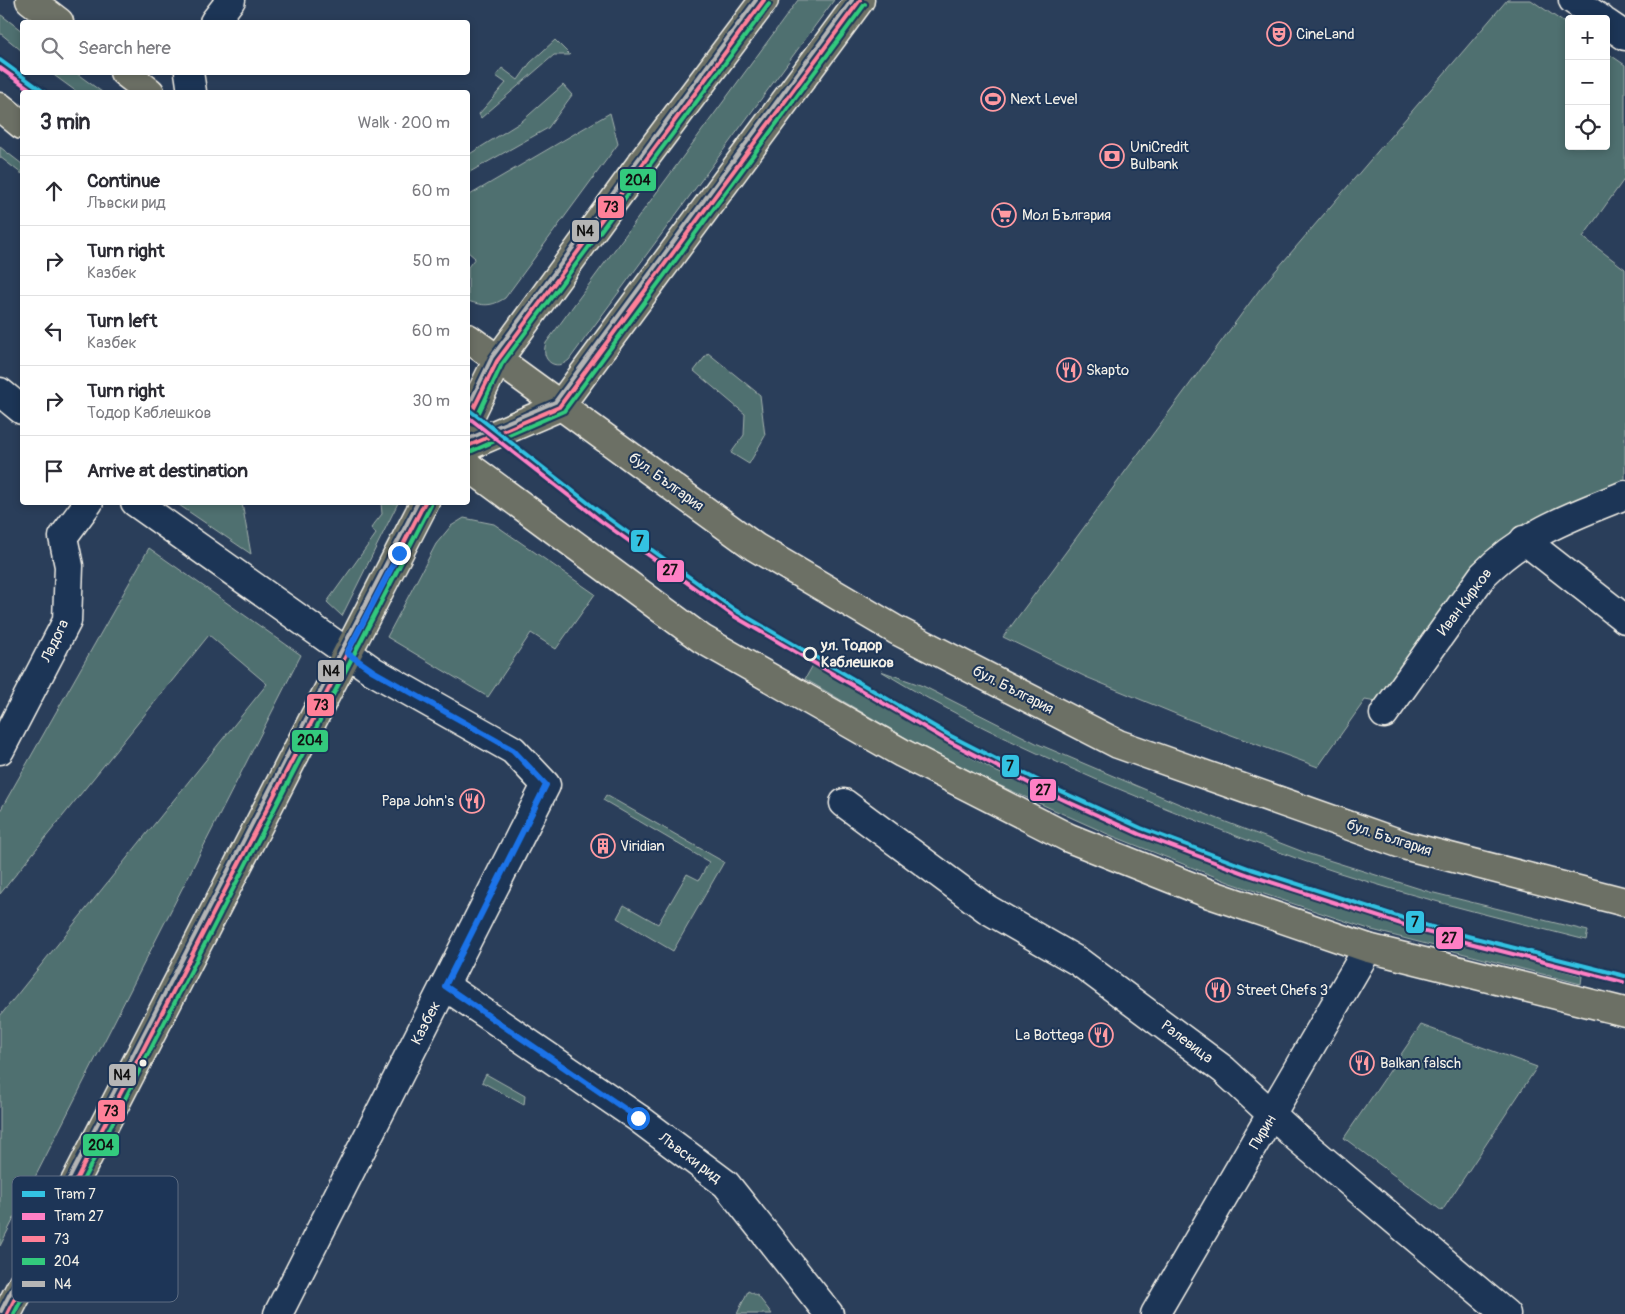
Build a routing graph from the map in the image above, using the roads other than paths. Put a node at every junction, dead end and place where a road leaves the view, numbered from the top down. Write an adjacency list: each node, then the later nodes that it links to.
1 (30, 0): 7 (main road)
2 (231, 0): 8 (street)
3 (764, 0): 18 (main road)
4 (860, 0): 20 (main road)
5 (1573, 0): 6 (street)
6 (1595, 15)
7 (56, 20)
8 (216, 20)
9 (1610, 26): 10 (street)
10 (1625, 36)
11 (128, 75): 13 (main road)
12 (189, 75): 14 (street)
13 (147, 90)
14 (192, 90)
15 (0, 107): 16 (main road)
16 (20, 123)
17 (470, 340): 18 (main road, бул. България)
18 (497, 362): 20 (main road, бул. България); 22 (main road)
19 (0, 392): 21 (street)
20 (560, 407): 23 (main road); 35 (main road, бул. България)
21 (20, 408)
22 (470, 416)
23 (470, 445)
24 (470, 467): 36 (main road)
25 (1625, 495): 29 (street, Иван Кирков)
26 (87, 505): 33 (street, Ладога)
27 (139, 505): 31 (street)
28 (423, 505): 31 (main road)
29 (1524, 540): 30 (street); 32 (street, Иван Кирков)
30 (1625, 619)
31 (347, 653): 37 (street, Казбек); 40 (main road)
32 (1384, 714)
33 (0, 750)
34 (844, 803): 39 (street, Ралевица)
35 (1625, 902)
36 (1368, 948): 38 (main road); 39 (street, Пирин)
37 (445, 986): 43 (street, Казбек); 44 (street, Лъвски рид)
38 (1625, 1012)
39 (1273, 1114): 45 (street, Пирин); 46 (street, Ралевица)
40 (78, 1176)
41 (13, 1302): 42 (main road)
42 (7, 1314)
43 (278, 1314)
44 (829, 1314)
45 (1155, 1314)
46 (1506, 1314)

